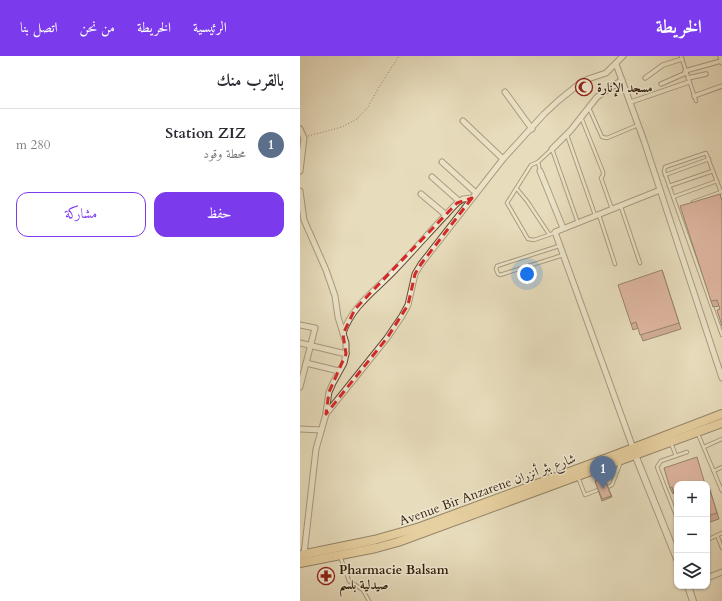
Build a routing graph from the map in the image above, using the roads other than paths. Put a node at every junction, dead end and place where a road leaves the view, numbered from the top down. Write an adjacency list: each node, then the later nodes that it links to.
1 (622, 56): 5 (street)
2 (720, 56): 4 (street)
3 (682, 58): 6 (lane); 8 (street)
4 (722, 62): 6 (street)
5 (616, 64): 9 (street); 22 (street)
6 (686, 72): 10 (lane); 11 (street)
7 (706, 74): 10 (street)
8 (645, 78)
9 (622, 80): 16 (street); 17 (street)
10 (689, 80): 14 (lane); 16 (street)
11 (661, 84)
12 (722, 86): 14 (street)
13 (505, 92): 22 (street)
14 (694, 96): 15 (lane)
15 (696, 101)
16 (631, 102): 20 (street)
17 (589, 107): 18 (street); 20 (lane)
18 (581, 117): 23 (street); 49 (lane)
19 (463, 121): 25 (street)
20 (639, 125): 37 (street)
21 (300, 129): 30 (street)
22 (532, 129): 25 (street)
23 (566, 135): 24 (street); 51 (lane)
24 (552, 148): 28 (lane); 52 (lane)
25 (503, 159): 39 (street)
26 (708, 159): 29 (lane); 32 (lane); 32 (lane)
27 (442, 162): 39 (street)
28 (538, 162): 31 (lane); 36 (lane)
29 (713, 170): 34 (lane); 35 (lane)
30 (300, 171)
31 (540, 171): 53 (street)
32 (665, 175): 35 (lane)
33 (432, 177): 44 (street)
34 (717, 181): 40 (lane); 42 (lane)
35 (669, 186): 42 (lane)
36 (517, 189): 54 (lane); 54 (lane)
37 (660, 190): 47 (street); 67 (street)
38 (300, 191): 60 (street)
39 (476, 193): 43 (street)
40 (722, 193): 45 (lane)
41 (421, 194): 50 (street)
42 (673, 197): 48 (lane)
43 (472, 198): 44 (street); 69 (street)
44 (459, 201): 50 (street)
45 (692, 202)
46 (684, 205): 48 (lane)
47 (620, 206): 49 (street); 57 (lane)
48 (677, 208): 61 (lane)
49 (612, 210): 51 (street)
50 (446, 215): 60 (street)
51 (597, 215): 52 (street); 58 (lane)
52 (578, 222): 53 (street)
53 (563, 228): 54 (street)
54 (552, 233): 55 (street)
55 (560, 246): 56 (street); 56 (lane)
56 (563, 255): 78 (street)
57 (640, 263)
58 (615, 264)
59 (300, 325): 63 (street)
60 (343, 334): 64 (street)
61 (722, 335)
62 (300, 343): 63 (street)
63 (311, 346): 64 (street); 65 (street)
64 (346, 354): 66 (street)
65 (306, 363): 66 (street); 68 (street)
66 (339, 371): 69 (street)
67 (722, 378)
68 (300, 387)
69 (326, 414): 73 (street)
70 (722, 414): 78 (main road, Avenue Bir Anzarene شارع بئر أنزران)
71 (722, 423): 74 (main road, Avenue Bir Anzarene شارع بئر أنزران)
72 (300, 429): 73 (street)
73 (321, 430): 94 (street)
74 (698, 432): 76 (main road, Avenue Bir Anzarene شارع بئر أنزران); 77 (lane)
75 (722, 439): 77 (lane)
76 (671, 442): 78 (main road, Avenue Bir Anzarene شارع بئر أنزران); 80 (lane)
77 (704, 447): 83 (lane)
78 (634, 452): 81 (main road, Avenue Bir Anzarene شارع بئر أنزران); 93 (street); 94 (main road, Avenue Bir Anzarene شارع بئر أنزران)
79 (687, 452): 80 (lane)
80 (676, 456): 88 (lane)
81 (621, 461): 84 (main road, Avenue Bir Anzarene شارع بئر أنزران); 85 (lane)
82 (722, 467): 83 (lane)
83 (714, 470): 87 (lane)
84 (578, 477): 86 (lane); 95 (main road, Avenue Bir Anzarene شارع بئر أنزران)
85 (608, 487)
86 (598, 490)
87 (722, 491)
88 (677, 517)
89 (722, 533): 90 (lane)
90 (717, 535): 91 (lane); 92 (lane)
91 (710, 538)
92 (722, 548)
93 (675, 553)
94 (302, 555)
95 (340, 555): 96 (main road, Avenue Bir Anzarene شارع بئر أنزران); 100 (lane)
96 (300, 563)
97 (722, 572): 98 (street)
98 (710, 577)
99 (689, 589): 101 (street)
100 (369, 601)
101 (693, 601)

